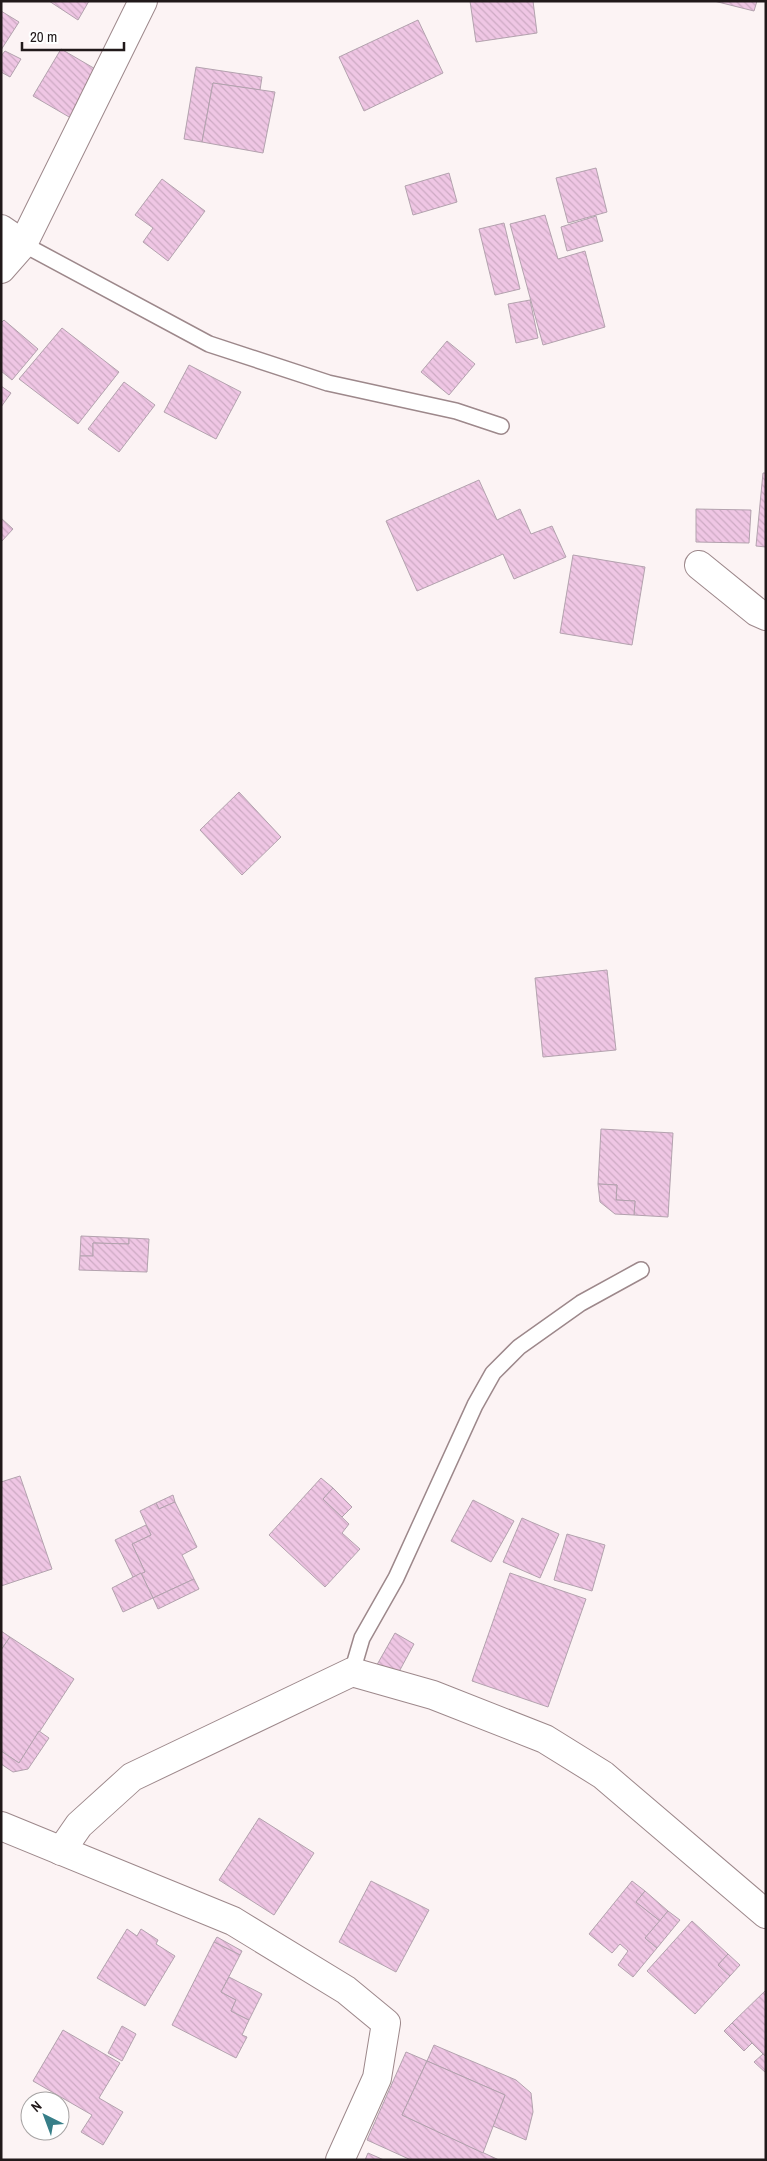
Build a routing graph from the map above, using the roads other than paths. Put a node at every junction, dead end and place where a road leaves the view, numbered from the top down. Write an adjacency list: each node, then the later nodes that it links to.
1 (143, 1): 2 (street)
2 (12, 236): 3 (street); 4 (lane)
3 (1, 269)
4 (501, 426)
5 (699, 566): 6 (street)
6 (766, 616)
7 (641, 1270): 8 (lane)
8 (352, 1672): 10 (street); 11 (street)
9 (1, 1826): 10 (street)
10 (61, 1851): 12 (street)
11 (766, 1914)
12 (340, 2160)

